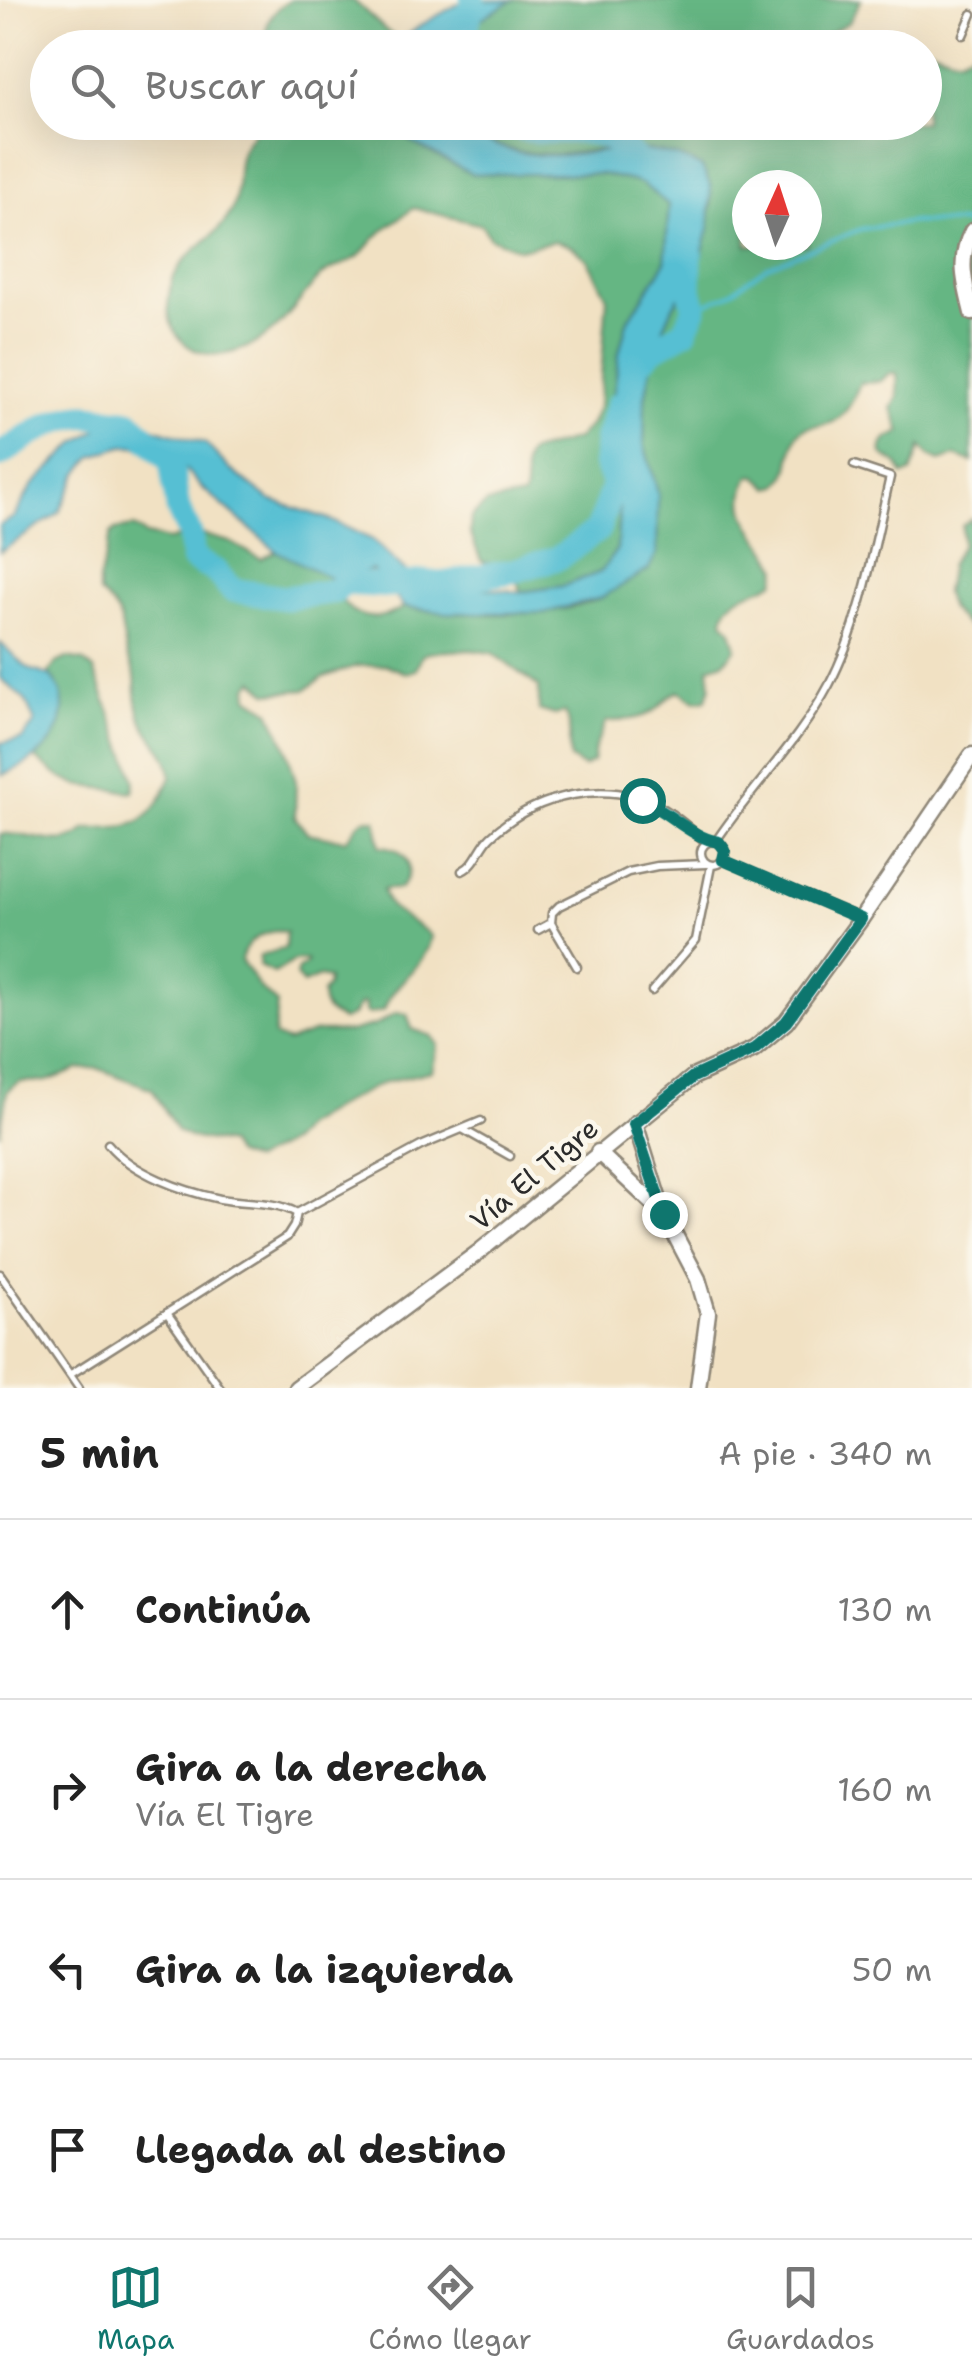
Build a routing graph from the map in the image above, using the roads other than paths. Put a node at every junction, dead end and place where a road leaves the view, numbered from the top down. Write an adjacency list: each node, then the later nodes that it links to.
1 (972, 14): 2 (lane)
2 (963, 36)
3 (972, 230): 4 (street)
4 (972, 313)
5 (854, 465): 7 (lane)
6 (972, 755): 11 (street, Vía El Tigre)
7 (711, 842): 8 (lane); 9 (lane); 10 (lane)
8 (723, 860): 9 (lane); 11 (lane)
9 (708, 865): 12 (lane); 15 (lane)
10 (462, 871)
11 (861, 919): 17 (street, Vía El Tigre)
12 (551, 923): 13 (lane); 14 (lane)
13 (538, 930)
14 (576, 967)
15 (652, 991)
16 (481, 1121): 18 (lane)
17 (634, 1124): 20 (street, Vía El Tigre); 23 (street)
18 (463, 1130): 21 (lane); 22 (lane)
19 (108, 1144): 22 (lane)
20 (598, 1152): 23 (street); 29 (street, Vía El Tigre)
21 (510, 1156)
22 (297, 1213): 25 (lane)
23 (664, 1214): 30 (street)
24 (0, 1274): 26 (lane)
25 (167, 1313): 26 (lane); 28 (lane)
26 (70, 1374): 27 (lane)
27 (78, 1388)
28 (220, 1388)
29 (296, 1388)
30 (698, 1388)

